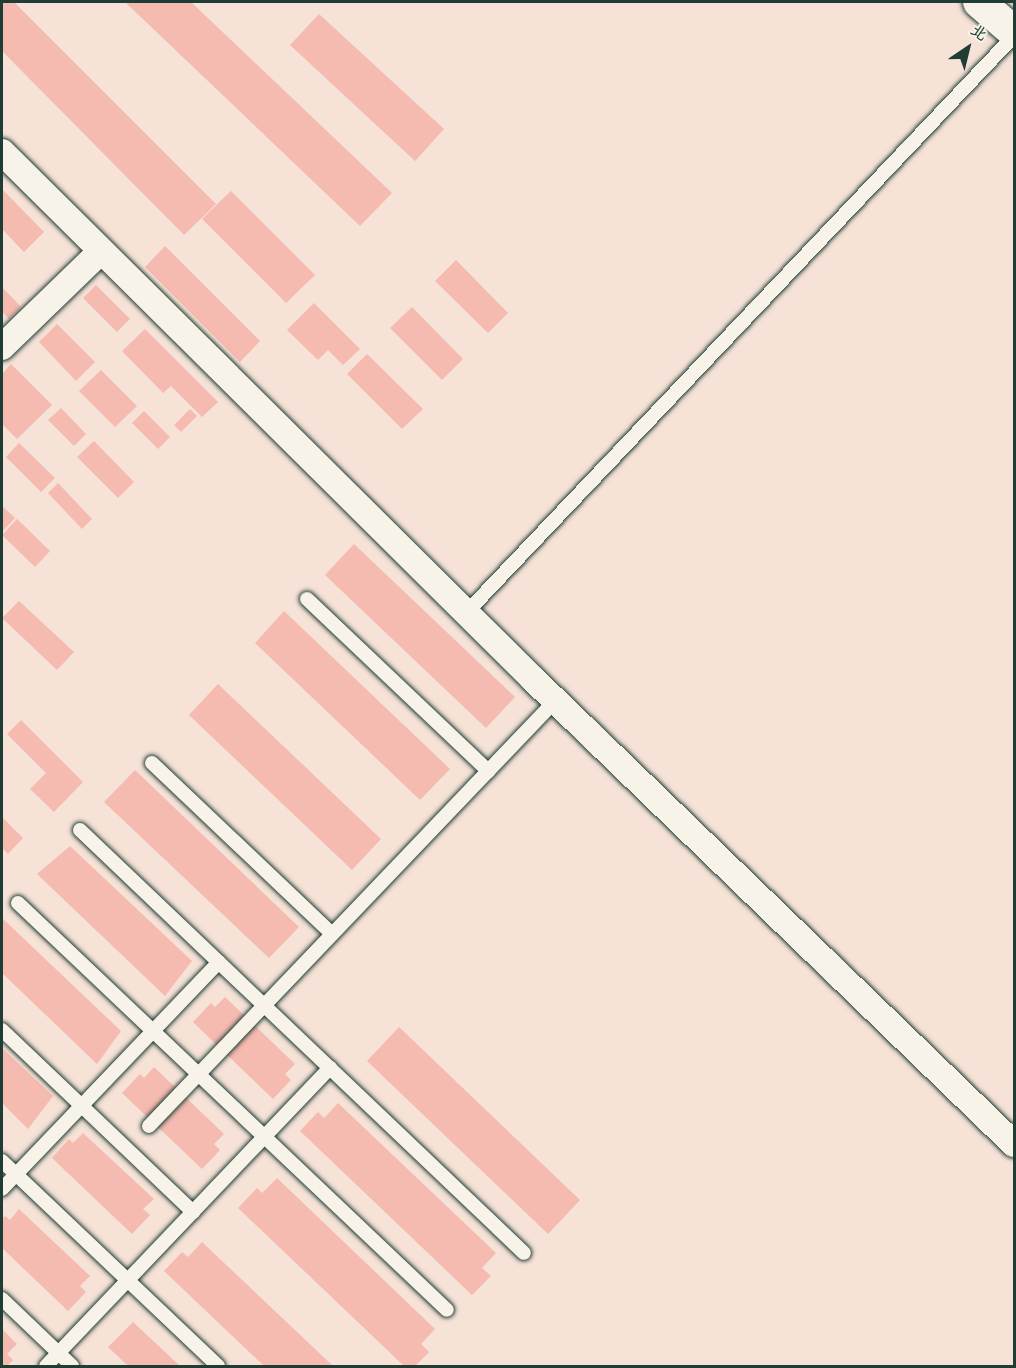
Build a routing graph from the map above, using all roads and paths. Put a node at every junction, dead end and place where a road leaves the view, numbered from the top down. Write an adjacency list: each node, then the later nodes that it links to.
1 (979, 2): 2 (street)
2 (1014, 34): 7 (lane)
3 (2, 152): 4 (street)
4 (101, 251): 5 (street); 7 (street)
5 (2, 347)
6 (308, 599): 10 (lane)
7 (466, 613): 8 (street)
8 (555, 701): 10 (lane); 23 (street)
9 (152, 763): 13 (lane)
10 (488, 771): 13 (lane)
11 (80, 830): 14 (lane)
12 (18, 903): 17 (lane)
13 (332, 934): 15 (lane)
14 (219, 962): 15 (lane); 17 (lane)
15 (264, 1006): 18 (lane); 19 (lane)
16 (2, 1030): 20 (lane)
17 (153, 1031): 19 (lane); 20 (lane)
18 (330, 1068): 22 (lane); 28 (lane)
19 (199, 1075): 21 (lane); 22 (lane)
20 (81, 1106): 25 (lane); 27 (lane)
21 (149, 1126)
22 (265, 1137): 27 (lane); 31 (lane)
23 (1014, 1144)
24 (2, 1161): 25 (lane)
25 (16, 1174): 26 (lane); 29 (lane)
26 (2, 1189)
27 (193, 1212): 29 (lane)
28 (524, 1253)
29 (128, 1281): 32 (lane); 35 (lane)
30 (2, 1299): 32 (lane)
31 (447, 1311)
32 (58, 1354): 33 (lane); 34 (lane)
33 (46, 1366)
34 (72, 1366)
35 (218, 1366)

